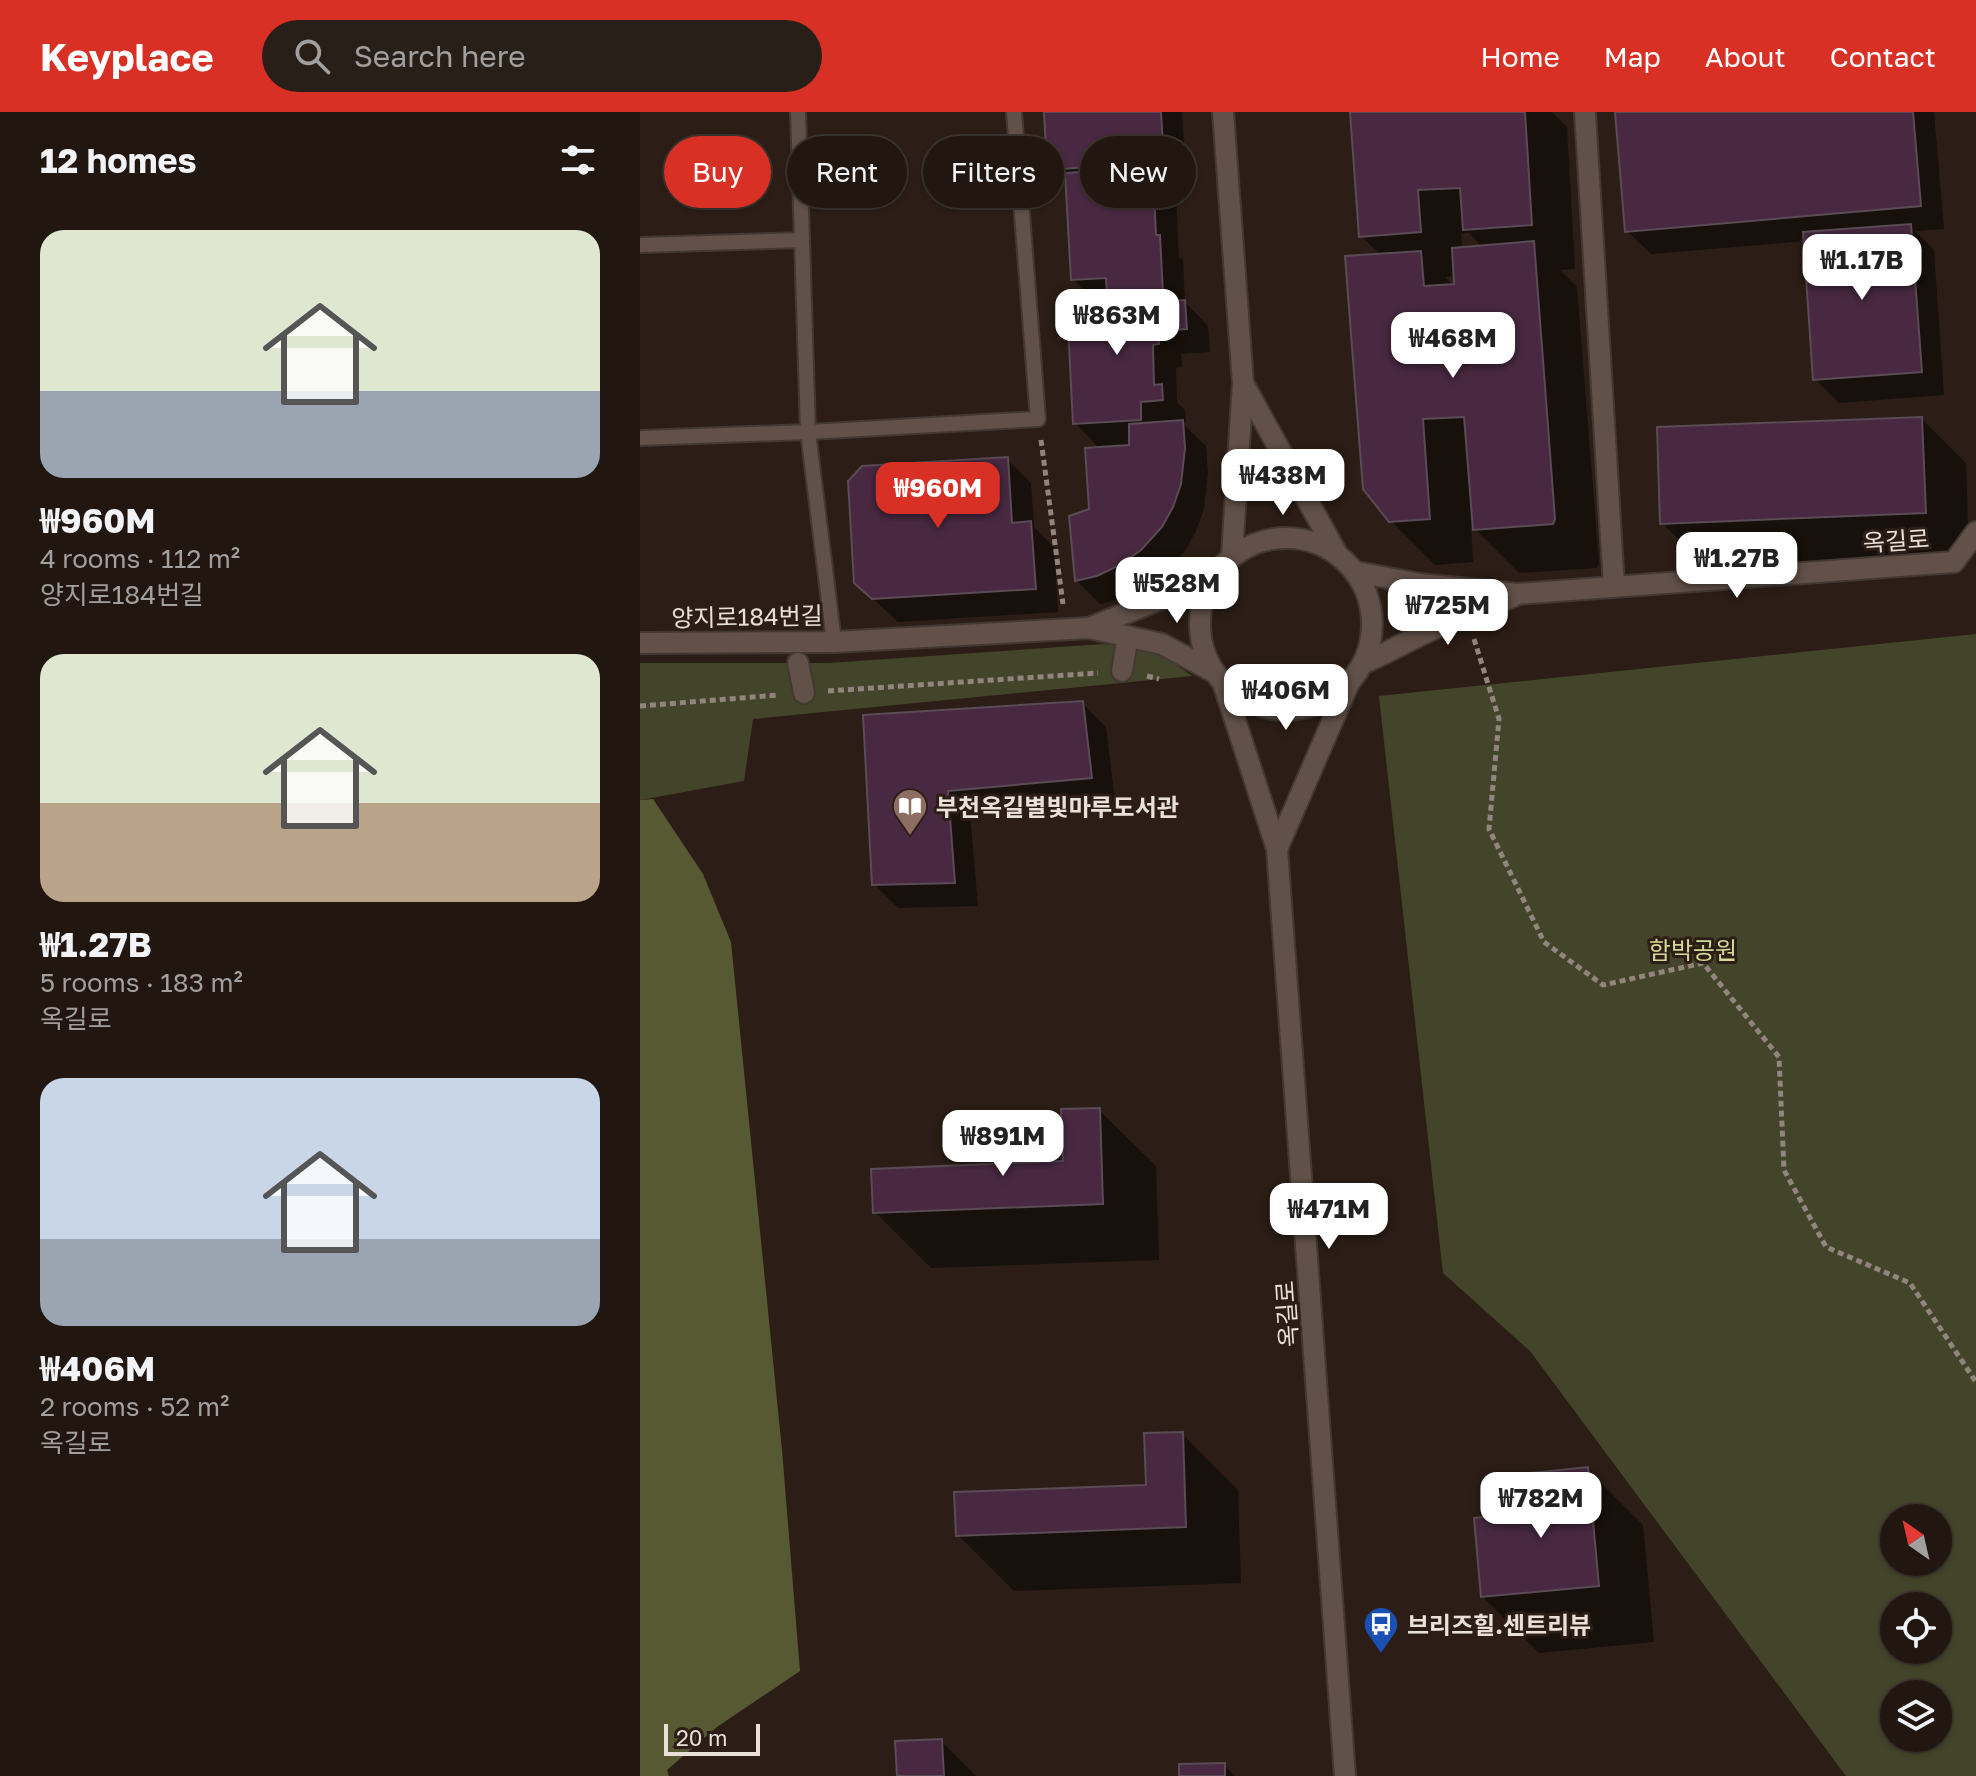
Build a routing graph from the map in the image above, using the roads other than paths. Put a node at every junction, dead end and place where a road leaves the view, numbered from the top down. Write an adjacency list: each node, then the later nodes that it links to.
1 (798, 112): 5 (lane, 양지로184번길)
2 (1014, 112): 8 (lane)
3 (1223, 112): 7 (street)
4 (1585, 112): 15 (street)
5 (802, 240): 6 (lane); 8 (lane, 양지로184번길)
6 (640, 245)
7 (1243, 383): 11 (street); 12 (street)
8 (808, 432): 9 (lane); 18 (lane, 양지로184번길)
9 (640, 438)
10 (1976, 532): 15 (street, 옥길로)
11 (1336, 552): 12 (street); 13 (street)
12 (1232, 555): 14 (street)
13 (1356, 572): 16 (street); 22 (street)
14 (1211, 579): 17 (street); 24 (street)
15 (1614, 586): 16 (street, 옥길로)
16 (1517, 594): 22 (street)
17 (1089, 628): 18 (street); 24 (street)
18 (834, 642): 19 (street, 양지로184번길)
19 (640, 643)
20 (1126, 647): 23 (street)
21 (798, 663): 26 (street)
22 (1364, 663): 25 (street)
23 (1122, 671)
24 (1218, 678): 25 (street); 27 (street, 옥길로)
25 (1348, 685): 27 (street, 옥길로)
26 (804, 693)
27 (1277, 849): 28 (street, 옥길로)
28 (1345, 1776)

